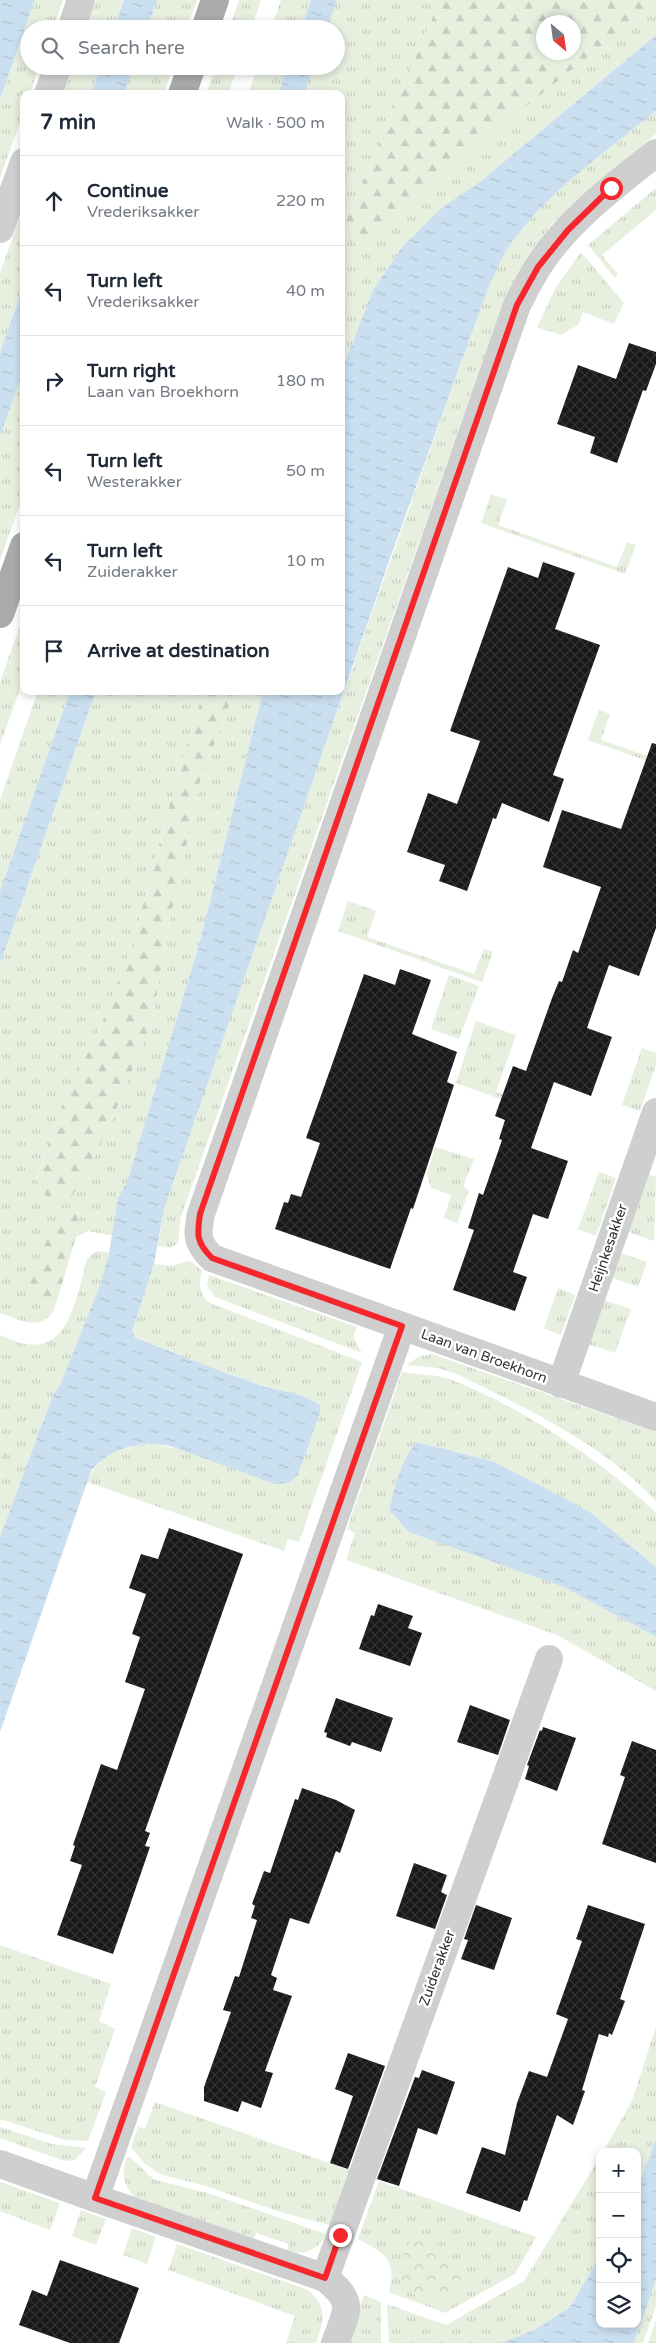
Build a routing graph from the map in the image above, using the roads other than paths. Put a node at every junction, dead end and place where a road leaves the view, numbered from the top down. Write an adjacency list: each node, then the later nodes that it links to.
1 (81, 0): 3 (street)
2 (215, 0): 4 (main road)
3 (74, 20)
4 (208, 20)
5 (55, 75): 7 (street)
6 (189, 75): 8 (main road)
7 (49, 90)
8 (183, 90)
9 (656, 152): 15 (street)
10 (20, 173): 11 (street)
11 (0, 229)
12 (20, 557): 13 (main road)
13 (0, 614)
14 (656, 1112): 16 (street, Heijnkesakker)
15 (402, 1326): 16 (street, Laan van Broekhorn); 20 (street, Laan van Broekhorn)
16 (561, 1384): 17 (street, Laan van Broekhorn)
17 (656, 1417)
18 (549, 1659): 21 (street, Zuiderakker)
19 (0, 2164): 20 (street)
20 (95, 2198): 21 (street)
21 (325, 2278): 22 (street)
22 (335, 2343)

